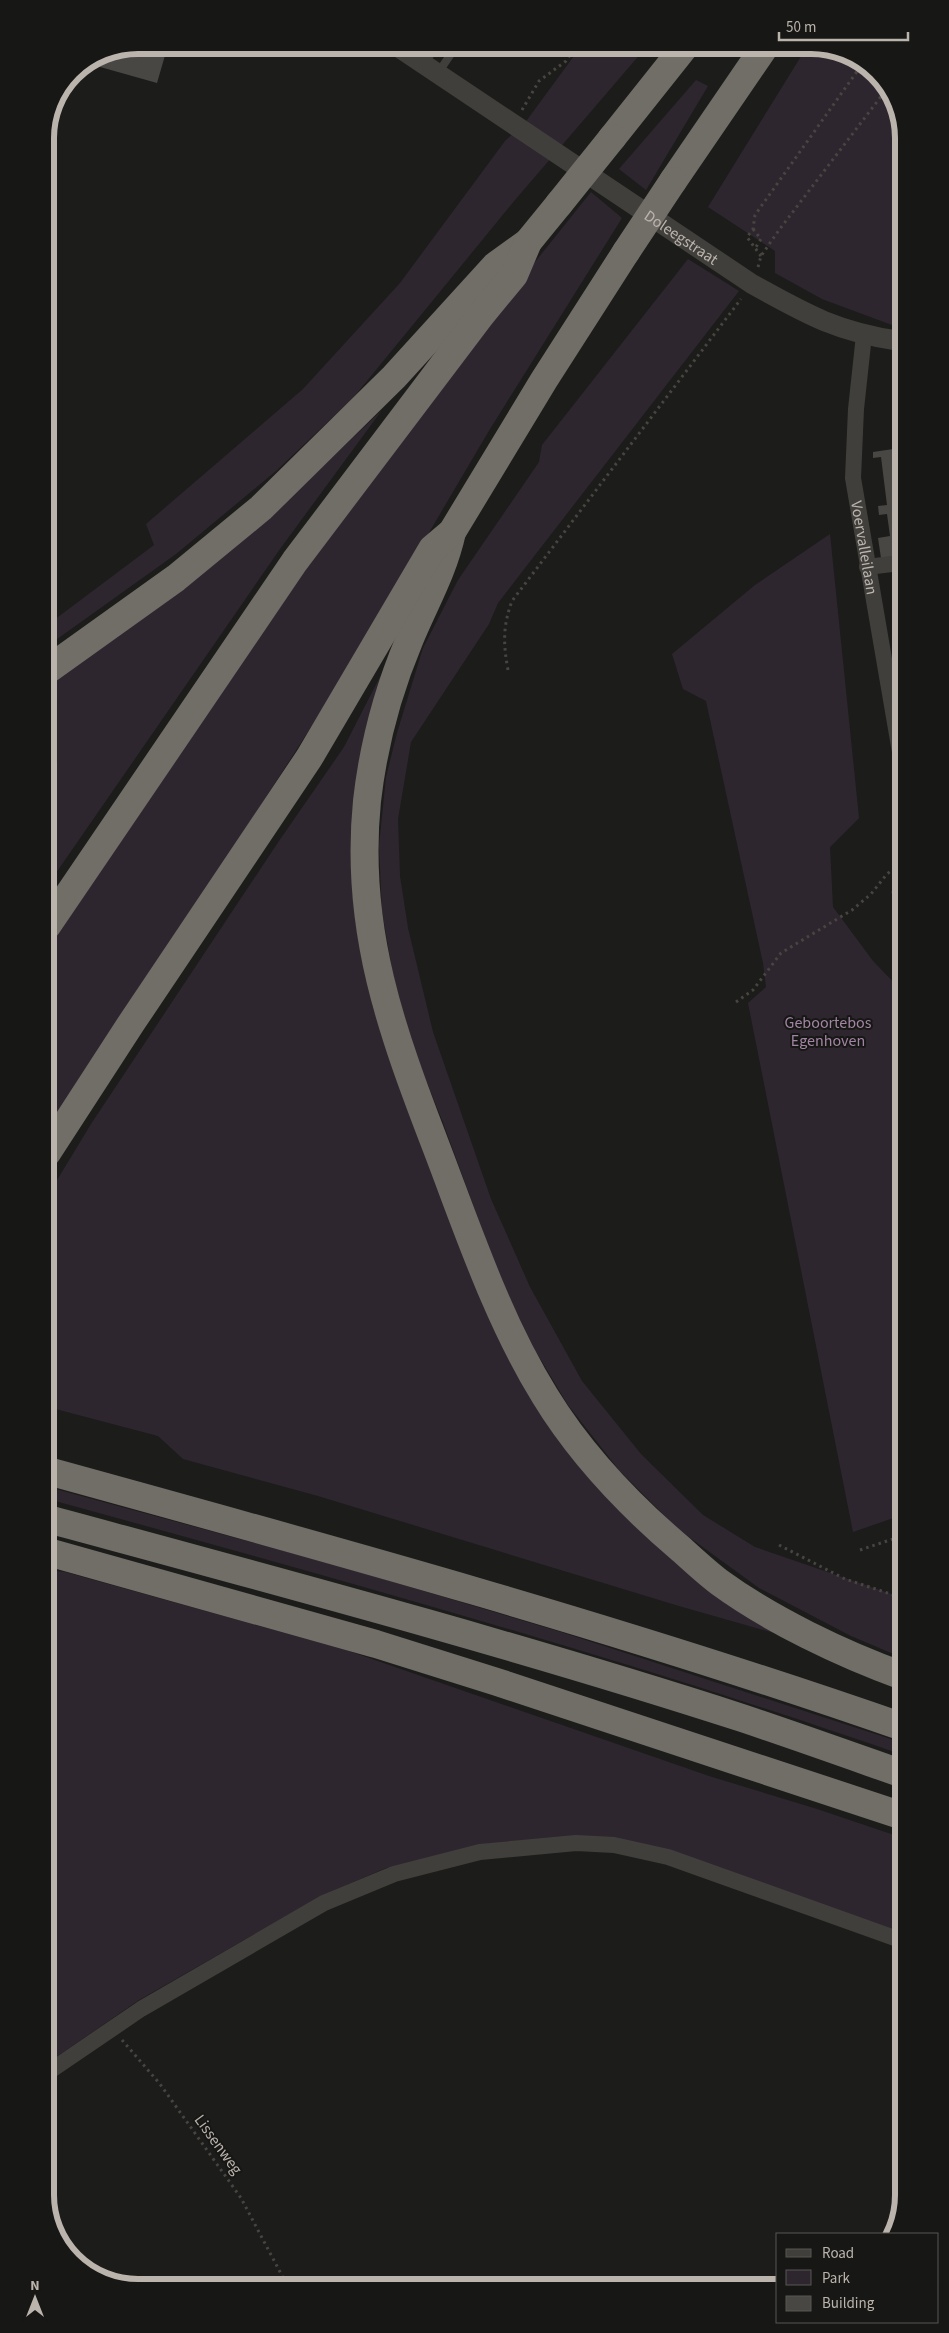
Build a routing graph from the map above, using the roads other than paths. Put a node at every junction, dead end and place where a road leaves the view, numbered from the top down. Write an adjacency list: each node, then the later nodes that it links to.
1 (409, 54): 6 (street, Doleegstraat)
2 (435, 54): 6 (lane)
3 (447, 54): 6 (lane)
4 (679, 54): 7 (highway, bridge)
5 (760, 54): 10 (highway, bridge)
6 (431, 68): 8 (street, Doleegstraat)
7 (528, 242): 13 (highway); 15 (highway)
8 (864, 335): 9 (street, Doleegstraat); 12 (street, Voervalleilaan)
9 (895, 340)
10 (452, 532): 16 (highway); 20 (highway)
11 (895, 564): 12 (street)
12 (866, 567): 14 (street, Voervalleilaan)
13 (54, 665)
14 (895, 725)
15 (54, 916)
16 (54, 1144)
17 (54, 1473): 21 (highway)
18 (54, 1521): 24 (highway)
19 (54, 1554): 25 (highway)
20 (895, 1673)
21 (858, 1712): 22 (highway); 23 (highway)
22 (895, 1712)
23 (895, 1724)
24 (895, 1771)
25 (895, 1813)
26 (895, 1938): 27 (street)
27 (54, 2068)

